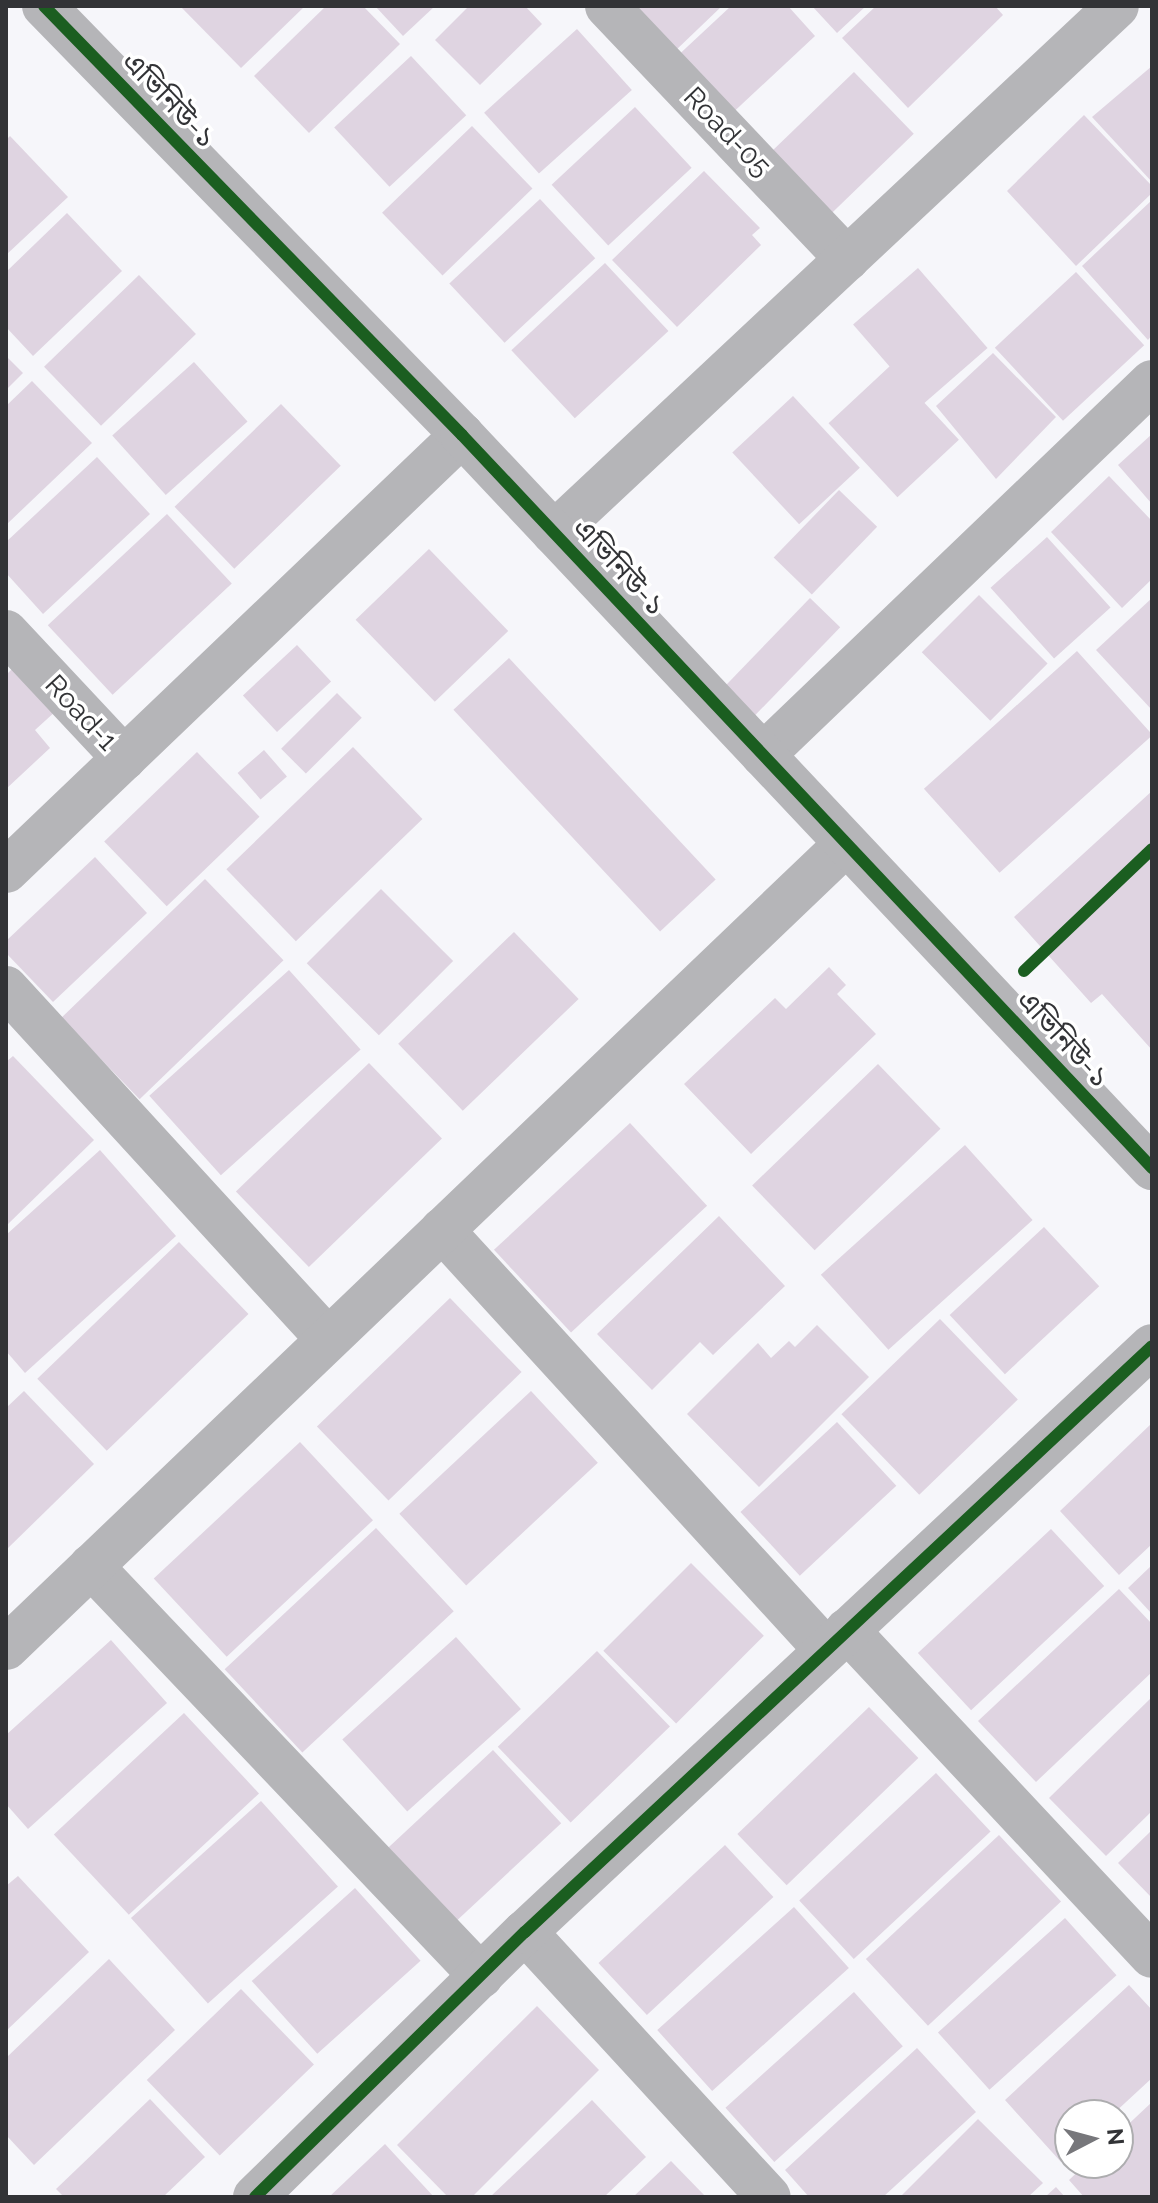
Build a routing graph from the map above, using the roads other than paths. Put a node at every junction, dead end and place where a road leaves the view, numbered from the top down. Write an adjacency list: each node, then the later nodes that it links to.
1 (44, 6): 6 (street, এভিনিউ-১)
2 (607, 6): 4 (street, Road-05)
3 (1093, 13): 4 (street)
4 (847, 259): 7 (street)
5 (1152, 382): 9 (street)
6 (462, 435): 7 (street, এভিনিউ-১); 10 (street)
7 (554, 533): 9 (street, এভিনিউ-১)
8 (6, 632): 10 (street, Road-1)
9 (763, 755): 11 (street, এভিনিউ-১)
10 (124, 758): 12 (street)
11 (846, 844): 14 (street, এভিনিউ-১); 15 (street)
12 (6, 871)
13 (6, 988): 16 (street)
14 (1152, 1168)
15 (442, 1230): 16 (street); 19 (street)
16 (328, 1339): 18 (street)
17 (1152, 1346): 19 (street)
18 (91, 1566): 20 (street); 23 (street)
19 (836, 1640): 21 (street); 22 (street)
20 (6, 1648)
21 (525, 1932): 23 (street); 25 (street)
22 (1152, 1956)
23 (481, 1976): 24 (street)
24 (255, 2197)
25 (769, 2197)

